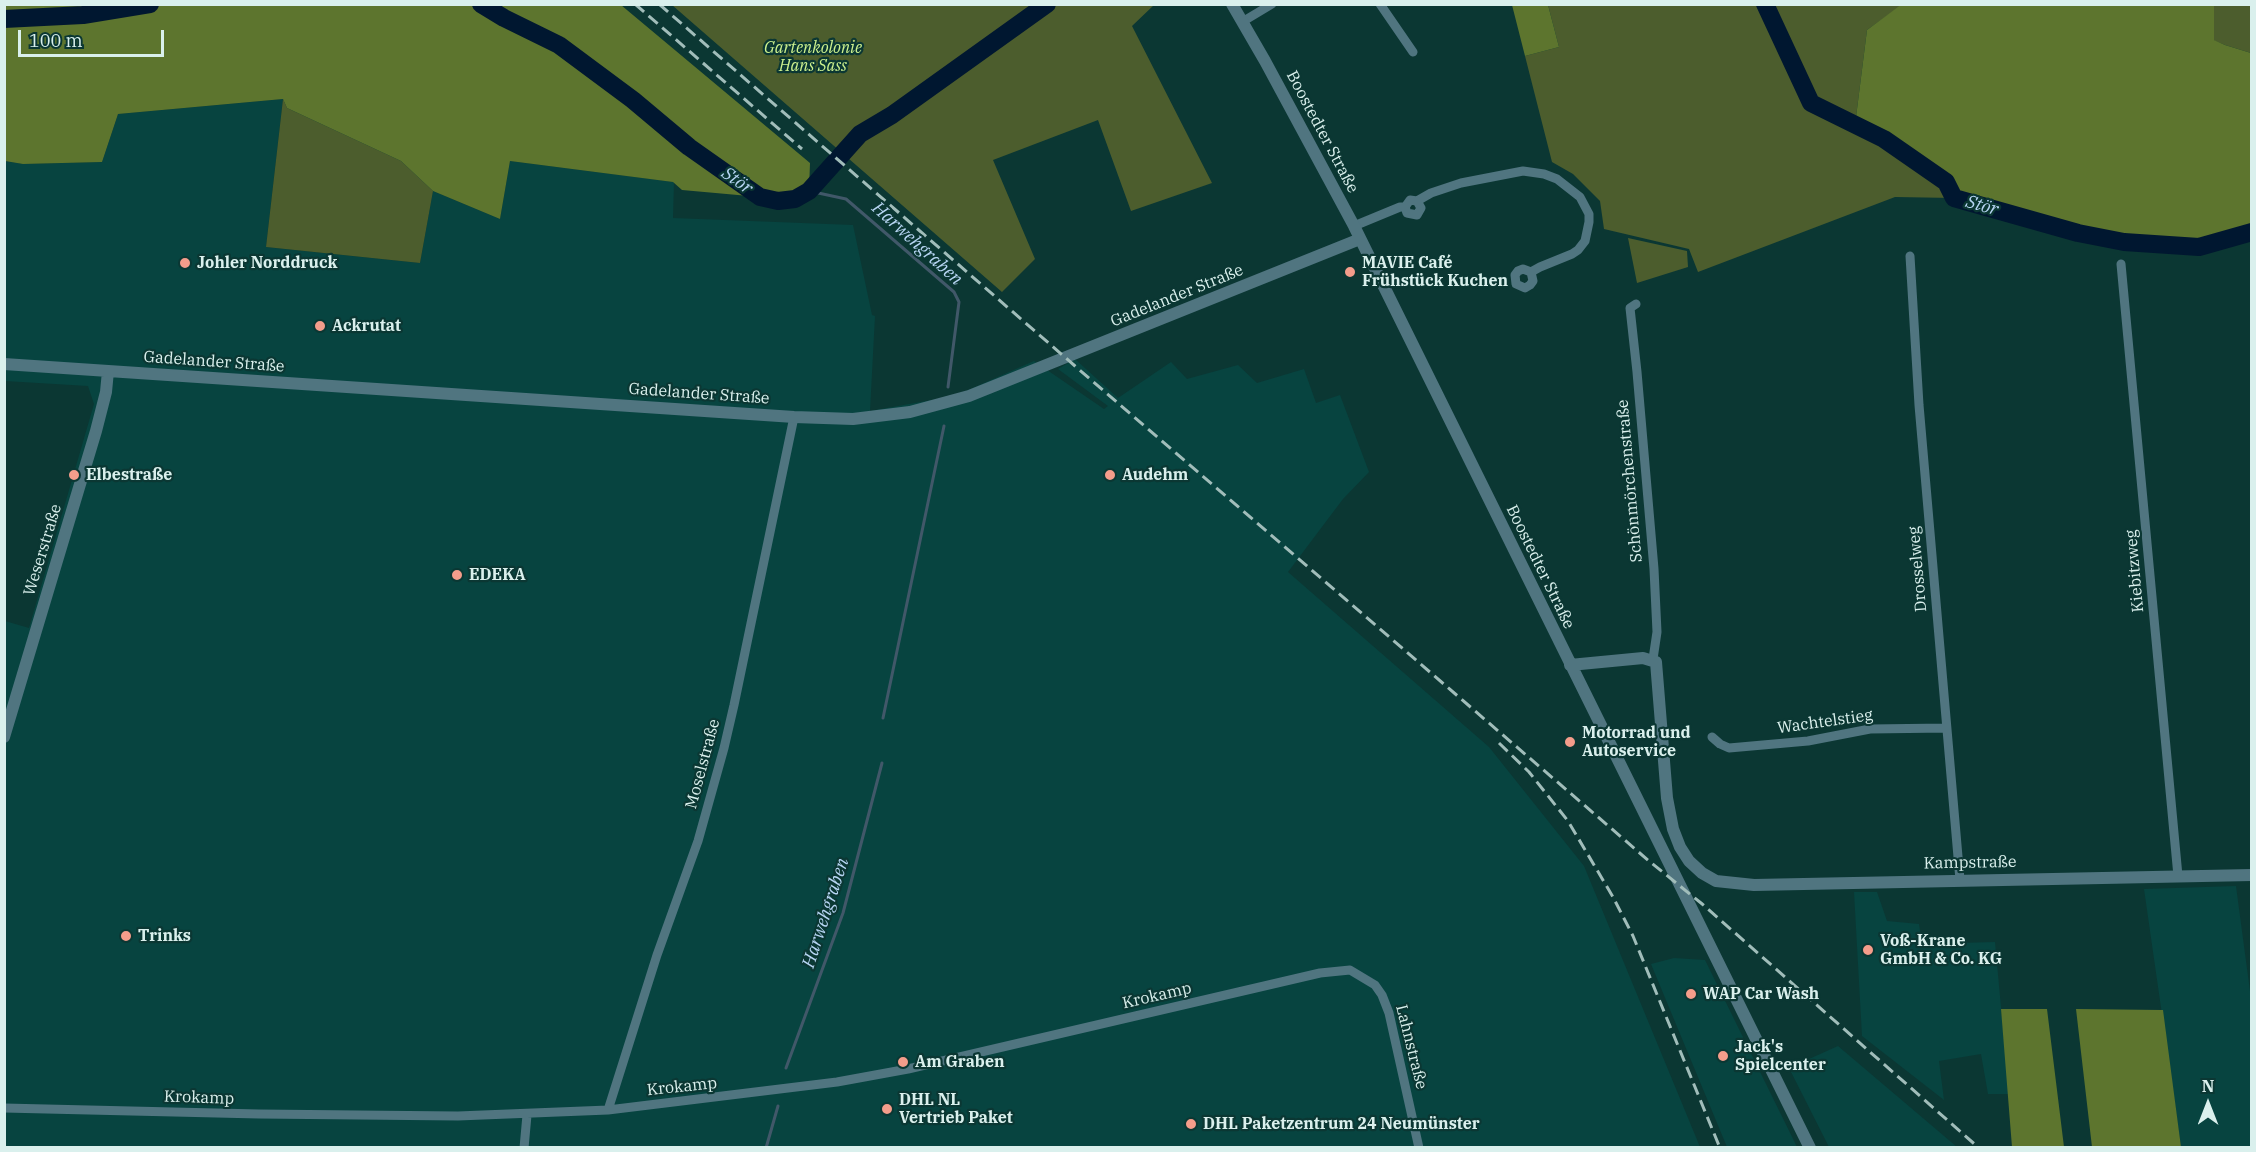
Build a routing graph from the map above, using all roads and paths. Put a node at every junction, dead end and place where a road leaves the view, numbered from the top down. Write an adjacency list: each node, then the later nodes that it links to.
1 (1232, 4): 4 (street, Boostedter Straße)
2 (1272, 4): 4 (street)
3 (1380, 4): 5 (street)
4 (1242, 22): 8 (street, Boostedter Straße)
5 (1413, 52)
6 (1417, 201): 7 (street); 7 (street); 12 (street)
7 (1405, 207): 8 (street)
8 (1354, 226): 9 (street, Boostedter Straße)
9 (1360, 239): 16 (street, Gadelander Straße); 18 (street, Boostedter Straße)
10 (1910, 256): 19 (street, Drosselweg)
11 (2121, 264): 24 (street, Kiebitzweg)
12 (1531, 273)
13 (1636, 304): 17 (street, Schönmörchenstraße)
14 (4, 364): 15 (street, Gadelander Straße)
15 (108, 371): 16 (street, Gadelander Straße); 20 (street, Weserstraße)
16 (794, 417): 28 (street, Moselstraße)
17 (1653, 659): 18 (street); 22 (street, Schönmörchenstraße)
18 (1570, 665): 32 (street, Boostedter Straße)
19 (1946, 728): 21 (street, Wachtelstieg); 25 (street, Drosselweg)
20 (4, 737)
21 (1712, 737)
22 (1694, 867): 25 (street, Kampstraße)
23 (2252, 874): 24 (street, Kampstraße)
24 (2178, 876): 25 (street, Kampstraße)
25 (1960, 880)
26 (1350, 970): 28 (street, Krokamp); 31 (street, Lahnstraße)
27 (4, 1108): 29 (street, Krokamp)
28 (608, 1110): 29 (street, Krokamp)
29 (527, 1115): 30 (street)
30 (524, 1148)
31 (1419, 1148)
32 (1810, 1148)

